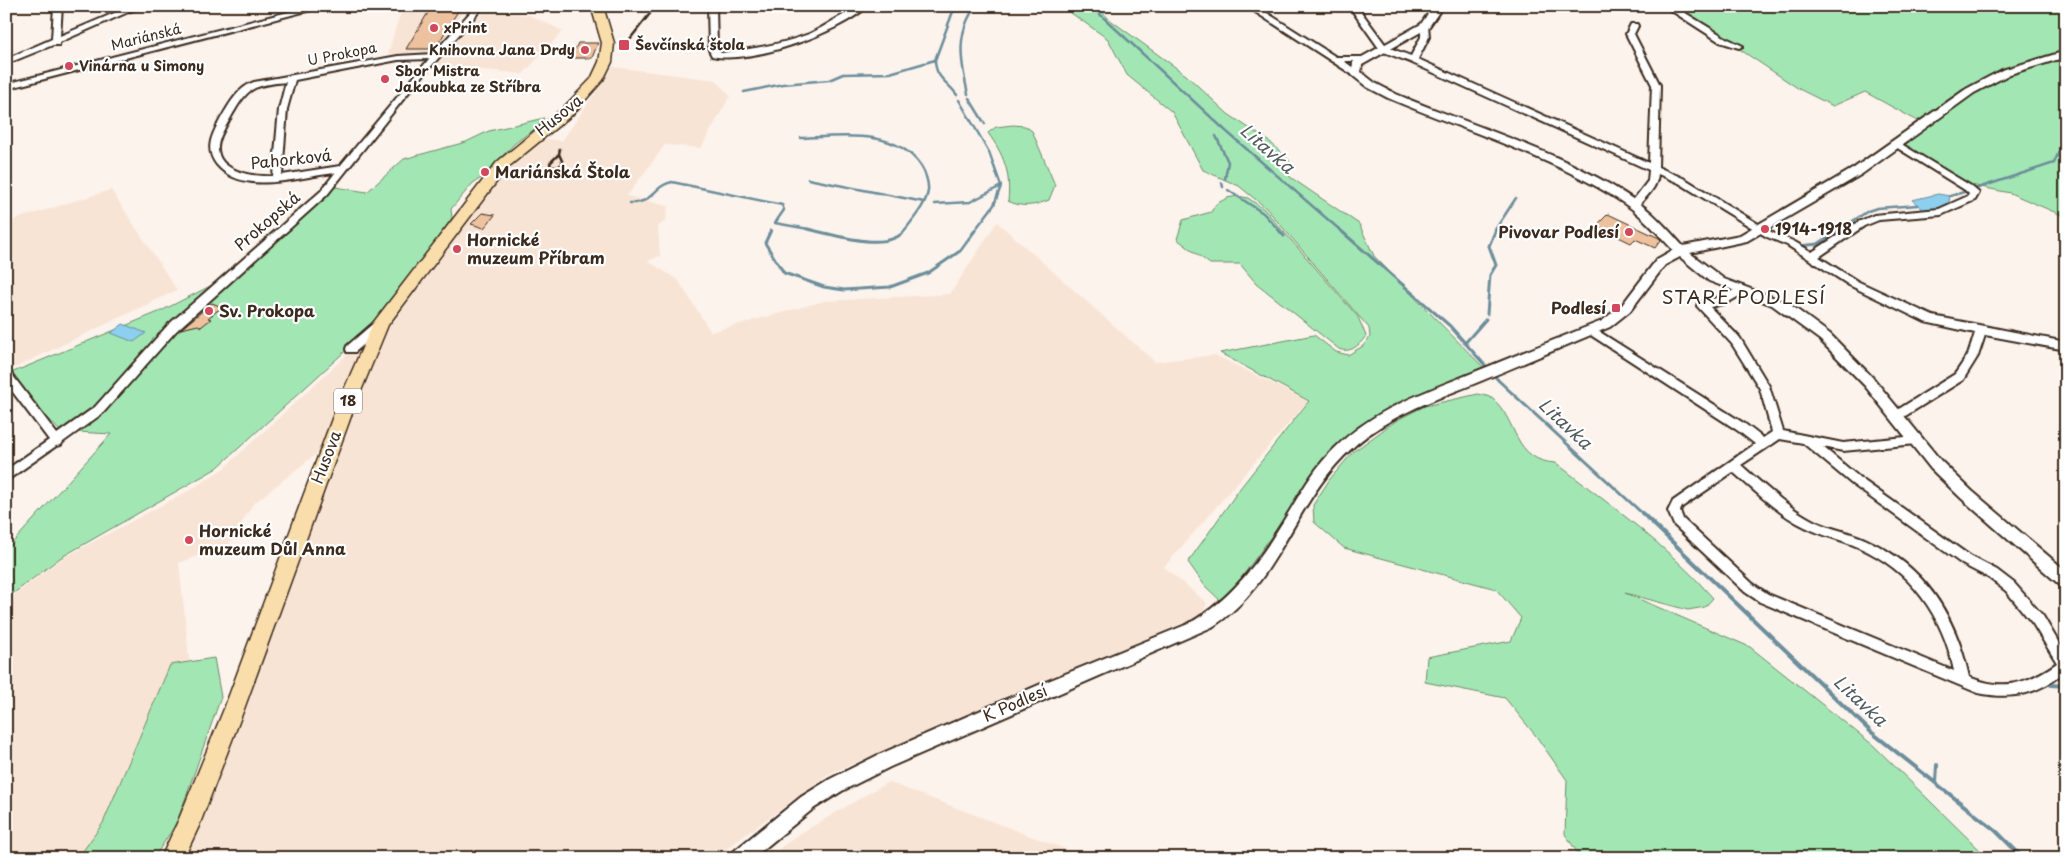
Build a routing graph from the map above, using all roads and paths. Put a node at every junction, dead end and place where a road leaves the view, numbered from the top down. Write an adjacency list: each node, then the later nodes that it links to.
1 (58, 6): 14 (street)
2 (138, 6): 14 (street)
3 (322, 6): 26 (street, Mariánská)
4 (480, 6): 18 (street, Prokopská)
5 (712, 6): 6 (street)
6 (864, 6)
7 (1250, 6): 19 (street)
8 (1353, 6): 16 (street)
9 (1438, 6): 12 (street)
10 (1668, 6): 15 (street)
11 (587, 7): 36 (main road, Husova / 18)
12 (1424, 26): 16 (street); 21 (street)
13 (1634, 26): 28 (street)
14 (56, 43): 22 (street)
15 (1740, 46)
16 (1384, 49): 20 (street); 21 (street)
17 (2066, 54): 27 (street)
18 (437, 56): 24 (street, U Prokopa); 29 (street, Prokopská)
19 (1332, 59): 20 (street); 23 (street)
20 (1363, 59): 23 (street)
21 (1413, 60): 28 (street)
22 (6, 62)
23 (1356, 73): 31 (street)
24 (291, 78): 25 (street, U Prokopa); 30 (street)
25 (254, 85): 30 (street, Pahorková)
26 (6, 87)
27 (1895, 144): 32 (street); 34 (street)
28 (1655, 167): 31 (street); 32 (street)
29 (344, 170): 30 (street, Pahorková); 46 (street, Prokopská)
30 (277, 178)
31 (1634, 205): 33 (street)
32 (1760, 229): 33 (street); 34 (street)
33 (1680, 251): 35 (street); 38 (street, K Podlesí)
34 (1812, 257): 37 (street)
35 (1742, 290): 42 (street); 43 (street)
36 (381, 323): 40 (street); 55 (main road, Husova / 18)
37 (1981, 330): 39 (street); 42 (street)
38 (1591, 332): 47 (street); 56 (street, K Podlesí)
39 (2066, 346)
40 (351, 349)
41 (6, 376): 46 (street)
42 (1898, 415): 44 (street)
43 (1778, 434): 45 (street); 47 (street)
44 (1916, 440): 48 (street); 52 (street)
45 (1807, 441): 48 (street); 50 (street)
46 (57, 442): 51 (street, Prokopská)
47 (1762, 444): 49 (street)
48 (1843, 448): 50 (street)
49 (1733, 465): 54 (street); 54 (street)
50 (1838, 468): 53 (street)
51 (6, 476)
52 (2066, 581)
53 (2065, 666): 54 (street)
54 (1963, 680)
55 (172, 858)
56 (739, 858)

